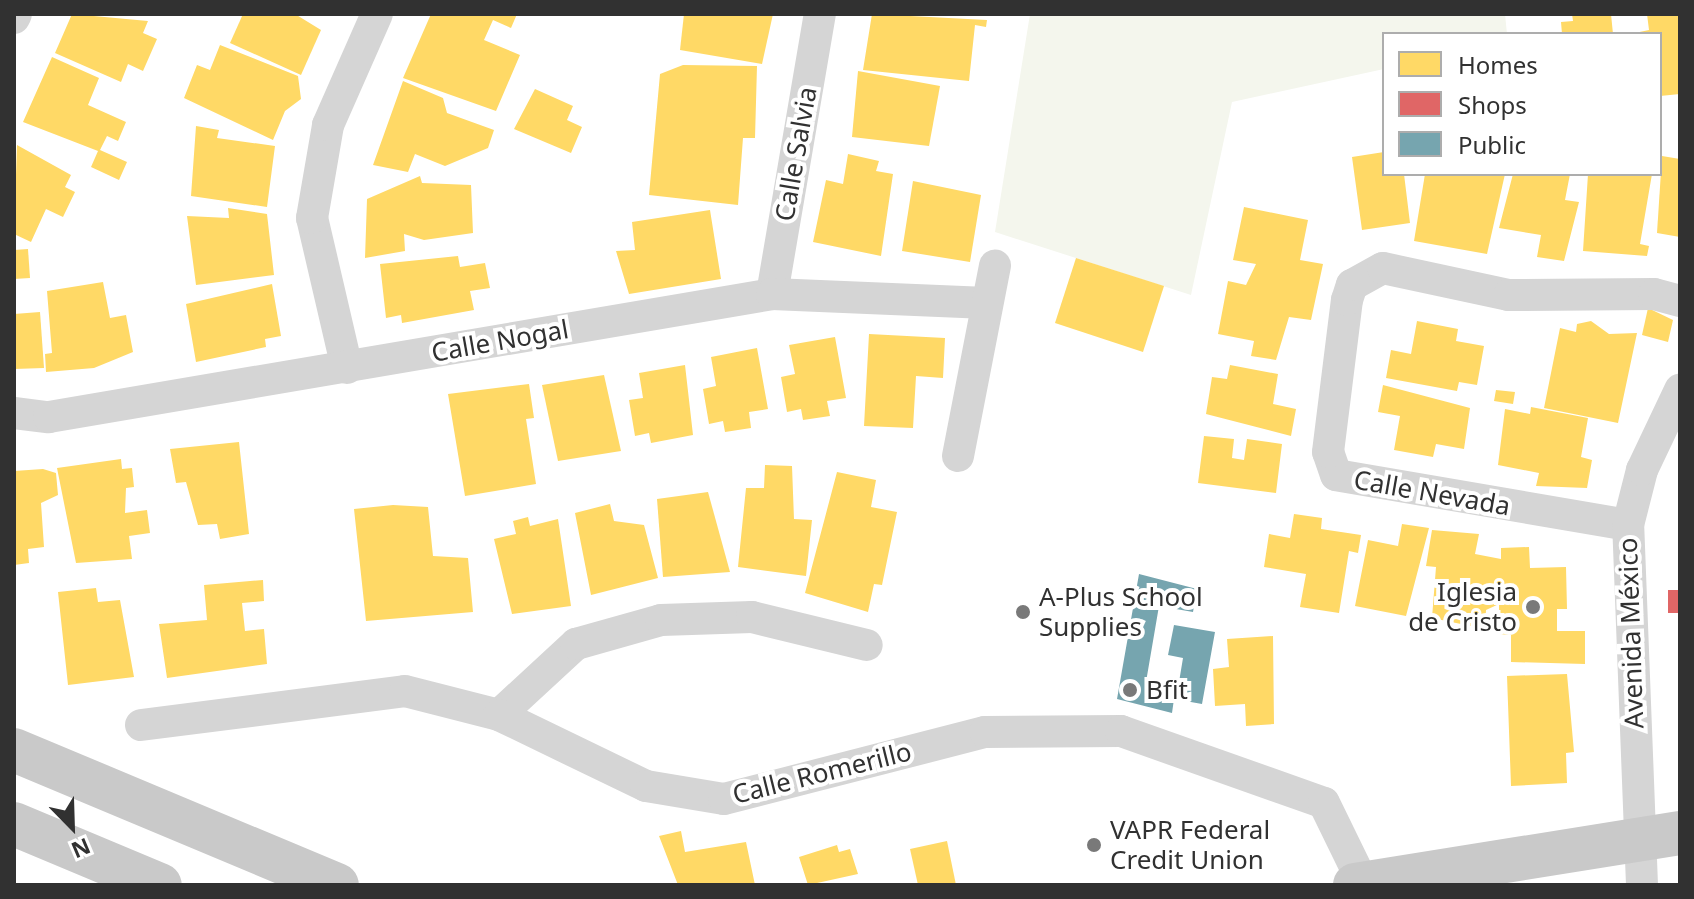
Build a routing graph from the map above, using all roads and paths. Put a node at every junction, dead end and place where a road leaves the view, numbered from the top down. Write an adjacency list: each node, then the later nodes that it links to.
1 (377, 14): 7 (street)
2 (820, 14): 4 (street, Calle Salvia)
3 (995, 266): 6 (street)
4 (772, 294): 6 (street, Calle Nogal); 7 (street, Calle Nogal)
5 (1680, 301): 11 (street, Calle Nevada)
6 (987, 303): 10 (street)
7 (347, 368): 9 (street, Calle Nogal)
8 (1680, 390): 11 (street, Avenida México)
9 (14, 413)
10 (958, 456)
11 (1628, 525): 18 (street, Avenida México)
12 (867, 645): 13 (street)
13 (499, 715): 14 (street, Calle Romerillo); 19 (street, Calle Romerillo)
14 (141, 725)
15 (14, 750): 21 (main road)
16 (22, 831): 20 (main road)
17 (1680, 833): 18 (main road)
18 (1637, 839): 19 (main road); 22 (street, Avenida México)
19 (1359, 884)
20 (160, 885)
21 (337, 885)
22 (1642, 885)

